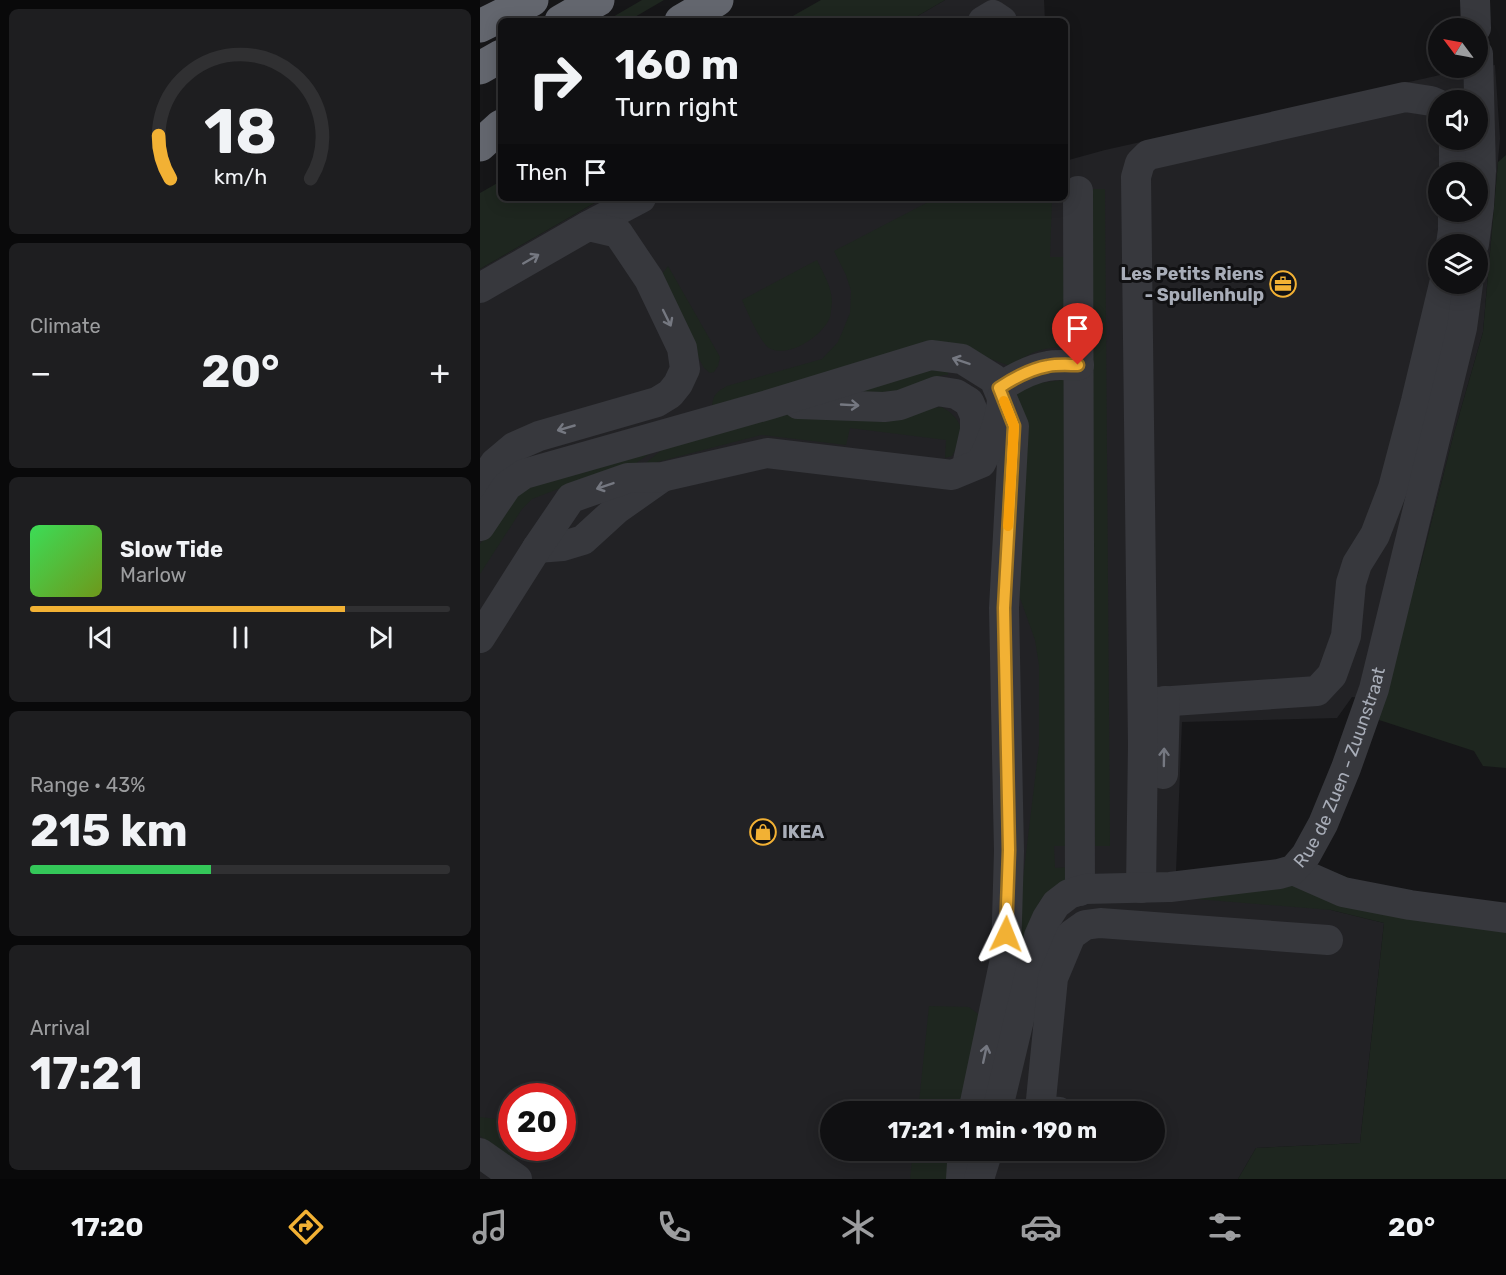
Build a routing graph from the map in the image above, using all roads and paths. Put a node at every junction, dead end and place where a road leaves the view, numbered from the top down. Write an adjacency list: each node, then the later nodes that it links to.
1 (532, 0): 8 (highway)
2 (598, 0): 5 (highway)
3 (717, 0): 6 (highway)
4 (1475, 0): 7 (street)
5 (566, 18)
6 (686, 18)
7 (1476, 18)
8 (480, 26)
9 (498, 58): 10 (highway)
10 (480, 68)
11 (1474, 78): 17 (street)
12 (1428, 101): 34 (street)
13 (498, 127): 15 (highway)
14 (498, 128): 16 (highway)
15 (480, 136)
16 (480, 145)
17 (1461, 160): 21 (street)
18 (1078, 191): 25 (street)
19 (635, 201): 20 (street)
20 (588, 226): 22 (street, one-way to 20); 30 (street, one-way to 30)
21 (1475, 234)
22 (480, 288)
23 (1442, 294): 34 (street)
24 (1467, 294): 35 (street, Rue de Zuen - Zuunstraat)
25 (1078, 365): 26 (street); 37 (street)
26 (1000, 393): 27 (street, one-way to 27); 28 (street); 42 (street, one-way to 26)
27 (771, 404): 28 (street, one-way to 28); 31 (street)
28 (966, 469): 29 (street)
29 (662, 477): 32 (street); 32 (street, one-way to 32)
30 (480, 484)
31 (480, 526)
32 (537, 548): 33 (street)
33 (480, 638)
34 (1154, 702): 36 (street)
35 (1293, 870): 36 (street, Rue de Zuen - Zuunstraat); 38 (street)
36 (1141, 880): 37 (street, Rue de Zuen - Zuunstraat)
37 (1080, 891): 40 (street, Rue de Zuen - Zuunstraat)
38 (1506, 918)
39 (1328, 940): 41 (street)
40 (1007, 1066): 41 (street); 43 (street, Rue de Zuen - Zuunstraat)
41 (1044, 1068): 44 (street)
42 (975, 1101)
43 (999, 1101)
44 (1041, 1101)
45 (480, 1153): 48 (street)
46 (962, 1161): 49 (street)
47 (985, 1161): 50 (street)
48 (517, 1179)
49 (962, 1179)
50 (979, 1179)

